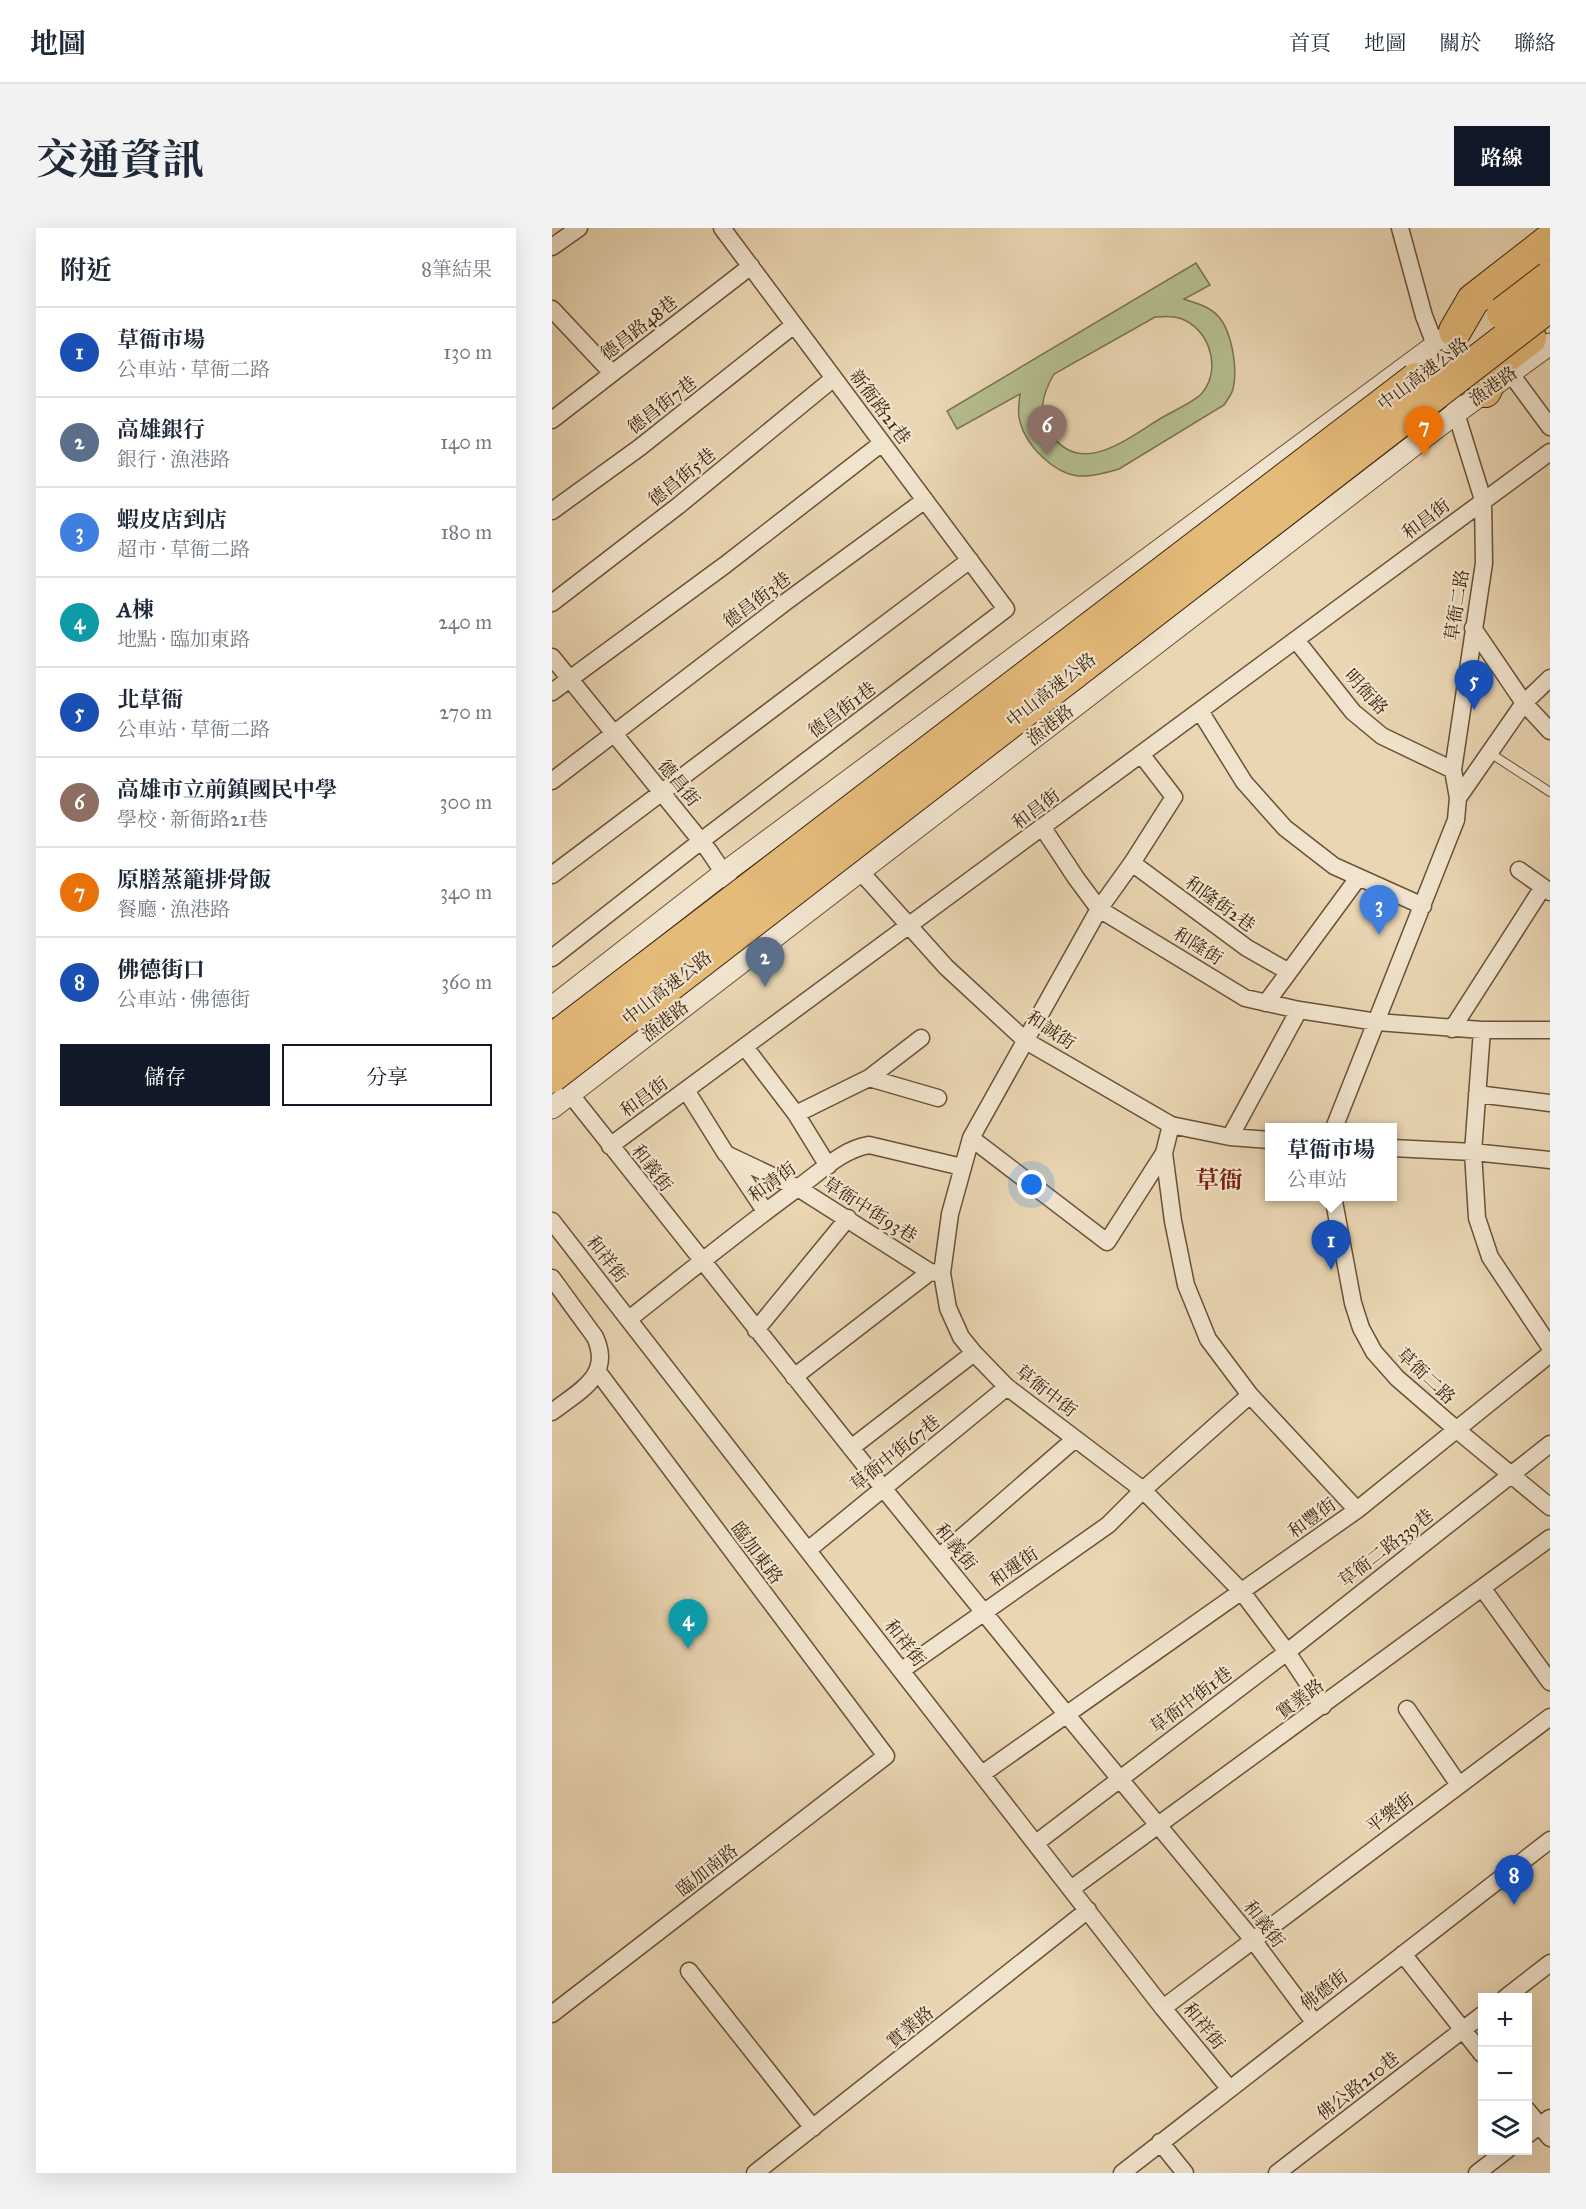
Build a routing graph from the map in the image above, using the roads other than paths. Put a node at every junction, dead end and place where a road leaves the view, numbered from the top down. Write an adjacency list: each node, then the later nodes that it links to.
1 (579, 228): 5 (street)
2 (722, 228): 7 (street, 新衙路21巷)
3 (1400, 228): 14 (street, 草衙二路)
4 (1550, 240): 14 (highway)
5 (552, 247)
6 (1550, 258): 14 (street)
7 (751, 266): 12 (street, 新衙路21巷); 15 (street, 德昌路48巷)
8 (1550, 277): 70 (highway, 中山高速公路, bridge)
9 (1550, 304): 74 (highway, 中山高速公路, bridge)
10 (552, 309): 15 (street)
11 (1550, 323): 18 (highway)
12 (794, 325): 17 (street, 新衙路21巷); 26 (street, 德昌街7巷)
13 (1550, 344): 16 (street, 漁港路)
14 (1444, 345): 19 (street, 草衙二路); 52 (street)
15 (612, 373): 20 (street, 德昌路48巷)
16 (1511, 374): 18 (street, 漁港路); 21 (street)
17 (834, 378): 22 (street, 新衙路21巷); 28 (street, 德昌街5巷)
18 (1485, 391): 19 (street, 漁港路)
19 (1456, 413): 25 (street, 草衙二路); 51 (street, 漁港路)
20 (552, 420)
21 (1550, 427)
22 (882, 443): 24 (street, 新衙路21巷); 33 (street)
23 (1550, 452): 25 (street, 和昌街)
24 (925, 500): 27 (street, 新衙路21巷); 39 (street, 德昌街3巷)
25 (1483, 500): 30 (street, 草衙二路); 31 (street, 和昌街)
26 (552, 511)
27 (970, 560): 29 (street, 新衙路21巷); 45 (street)
28 (552, 603)
29 (1006, 609): 48 (street, 德昌街1巷)
30 (1473, 628): 36 (street); 42 (street, 草衙二路)
31 (1296, 640): 37 (street, 和昌街); 42 (street, 明衙路)
32 (552, 657): 33 (street, 德昌街)
33 (569, 678): 35 (street); 39 (street, 德昌街)
34 (1550, 678): 36 (street)
35 (552, 692)
36 (1524, 703): 38 (street); 40 (street)
37 (1200, 711): 41 (street, 和昌街); 54 (street)
38 (1550, 731)
39 (615, 734): 43 (street, 德昌街3巷); 45 (street, 德昌街)
40 (1490, 753): 44 (lane); 46 (street)
41 (1141, 754): 47 (street, 和昌街); 49 (street, 草衙中街)
42 (1453, 770): 46 (street, 草衙二路)
43 (552, 781)
44 (1550, 792)
45 (662, 793): 48 (street, 德昌街); 53 (street)
46 (1458, 798): 56 (street, 草衙二路)
47 (1043, 828): 57 (street, 和隆街); 58 (street, 和昌街)
48 (701, 841): 52 (street, 德昌街); 60 (street, 德昌街1巷)
49 (1132, 863): 57 (street, 草衙中街); 61 (street, 和隆街2巷)
50 (1519, 870): 55 (street)
51 (860, 871): 58 (street, 和誠街); 59 (street, 漁港路)
52 (724, 873): 59 (street, 德昌街); 63 (street)
53 (552, 876)
54 (1358, 878): 56 (street); 61 (street)
55 (1547, 889): 66 (street)
56 (1423, 906): 65 (street, 草衙二路)
57 (1099, 909): 62 (street, 和隆街); 71 (street, 草衙中街)
58 (909, 926): 71 (street, 和誠街); 72 (street, 和昌街)
59 (767, 941): 74 (street, 漁港路)
60 (552, 958)
61 (1289, 972): 62 (street)
62 (1266, 1003): 64 (street, 和隆街)
63 (552, 1007)
64 (1299, 1010): 65 (street, 和隆街); 83 (street)
65 (1377, 1022): 66 (street, 和隆街); 81 (street, 草衙二路)
66 (1452, 1029): 68 (street, 和隆街)
67 (1549, 1029): 68 (street, 和隆街)
68 (1482, 1030): 76 (street)
69 (921, 1038): 73 (street)
70 (552, 1040)
71 (1026, 1041): 82 (street, 和誠街); 84 (street, 草衙中街)
72 (745, 1047): 75 (street, 和昌街); 80 (street)
73 (869, 1078): 77 (street); 80 (street)
74 (561, 1085): 79 (street, 漁港路); 86 (street, 和義街)
75 (686, 1090): 86 (street, 和昌街); 90 (street)
76 (1477, 1094): 78 (street); 88 (street)
77 (938, 1098)
78 (1550, 1103)
79 (552, 1108)
80 (796, 1114): 92 (street)
81 (1336, 1123)
82 (1171, 1125): 83 (street, 和誠街); 89 (street, 和豐街)
83 (1230, 1137): 85 (street, 和誠街)
84 (971, 1138): 89 (street); 93 (street, 草衙中街)
85 (1265, 1140)
86 (610, 1146): 99 (street, 和義街)
87 (1397, 1148): 88 (street)
88 (1473, 1152): 91 (street); 104 (street)
89 (1164, 1153): 110 (street, 和豐街)
90 (726, 1154): 94 (street, 草衙中街93巷); 96 (street)
91 (1550, 1160)
92 (828, 1166): 93 (street, 和清街); 94 (street, 和清街)
93 (962, 1167): 100 (street, 草衙中街)
94 (798, 1188): 96 (street, 和清街); 97 (street, 草衙中街93巷)
95 (1334, 1201): 112 (street, 草衙二路)
96 (765, 1212): 99 (street, 和清街)
97 (848, 1218): 100 (street, 草衙中街93巷); 103 (street)
98 (552, 1221): 102 (street, 和祥街)
99 (701, 1262): 102 (street, 和清街); 103 (street, 和義街)
100 (936, 1272): 105 (street, 草衙中街); 108 (street)
101 (552, 1278): 107 (street)
102 (629, 1319): 122 (street, 和祥街)
103 (756, 1330): 108 (street, 和義街)
104 (1550, 1347)
105 (974, 1353): 109 (street, 草衙中街); 115 (street)
106 (1550, 1354): 112 (street)
107 (598, 1372): 111 (street); 134 (street, 臨加東路)
108 (794, 1377): 115 (street, 和義街)
109 (1007, 1387): 113 (street, 草衙中街); 117 (street, 草衙中街67巷)
110 (1250, 1395): 118 (street, 和運街); 120 (street, 和豐街)
111 (552, 1412)
112 (1456, 1430): 116 (street, 草衙二路); 120 (street)
113 (1075, 1438): 118 (street, 草衙中街); 123 (street)
114 (1550, 1444): 116 (street, 草衙二路339巷)
115 (851, 1448): 117 (street, 和義街)
116 (1509, 1474): 119 (street, 草衙二路); 127 (street, 草衙二路339巷)
117 (883, 1488): 122 (street, 草衙中街67巷); 123 (street, 和義街)
118 (1143, 1490): 125 (street, 草衙中街); 126 (street, 和運街)
119 (1550, 1507)
120 (1357, 1509): 125 (street, 和豐街)
121 (1550, 1538): 124 (street, 實業路)
122 (808, 1550): 128 (street, 和祥街)
123 (939, 1557): 126 (street, 和義街)
124 (1482, 1589): 129 (street); 130 (street, 實業路)
125 (1242, 1592): 127 (street, 草衙中街); 132 (street, 和豐街)
126 (984, 1612): 128 (street, 和運街); 132 (street, 和義街)
127 (1287, 1652): 130 (street, 草衙中街); 136 (street, 草衙中街1巷)
128 (902, 1670): 135 (street, 和祥街)
129 (1550, 1682)
130 (1323, 1706): 138 (street, 實業路)
131 (1407, 1709): 137 (street)
132 (1067, 1715): 135 (street, 和豐街); 136 (street, 和義街)
133 (1550, 1717): 137 (street, 平樂街)
134 (886, 1756): 149 (street, 臨加南路)
135 (982, 1774): 140 (street, 和祥街)
136 (1119, 1779): 138 (street, 和義街); 140 (street, 草衙中街1巷)
137 (1459, 1785): 143 (street, 平樂街)
138 (1158, 1826): 141 (street, 實業路); 143 (street, 和義街)
139 (1550, 1840): 144 (street, 佛德街)
140 (1036, 1843): 141 (street, 和祥街)
141 (1071, 1889): 142 (street, 和祥街)
142 (1088, 1910): 148 (street, 和祥街); 156 (street, 實業路)
143 (1253, 1940): 148 (street, 平樂街); 151 (street, 和義街)
144 (1403, 1954): 151 (street, 佛德街); 152 (street)
145 (1550, 1963): 147 (street)
146 (689, 1971): 156 (street)
147 (1511, 1993)
148 (1163, 2008): 154 (street, 和祥街)
149 (552, 2014)
150 (1478, 2018): 152 (street, 佛公路210巷)
151 (1314, 2022): 154 (street, 佛德街)
152 (1463, 2030): 153 (street); 163 (street, 佛公路210巷)
153 (1478, 2049)
154 (1229, 2088): 158 (street, 佛德街)
155 (1532, 2116): 157 (street)
156 (813, 2128): 160 (street, 實業路)
157 (1542, 2129)
158 (1160, 2142): 161 (street, 佛德街); 162 (street)
159 (1502, 2155): 164 (street)
160 (755, 2173)
161 (1122, 2173)
162 (1185, 2173)
163 (1276, 2173)
164 (1477, 2173)

